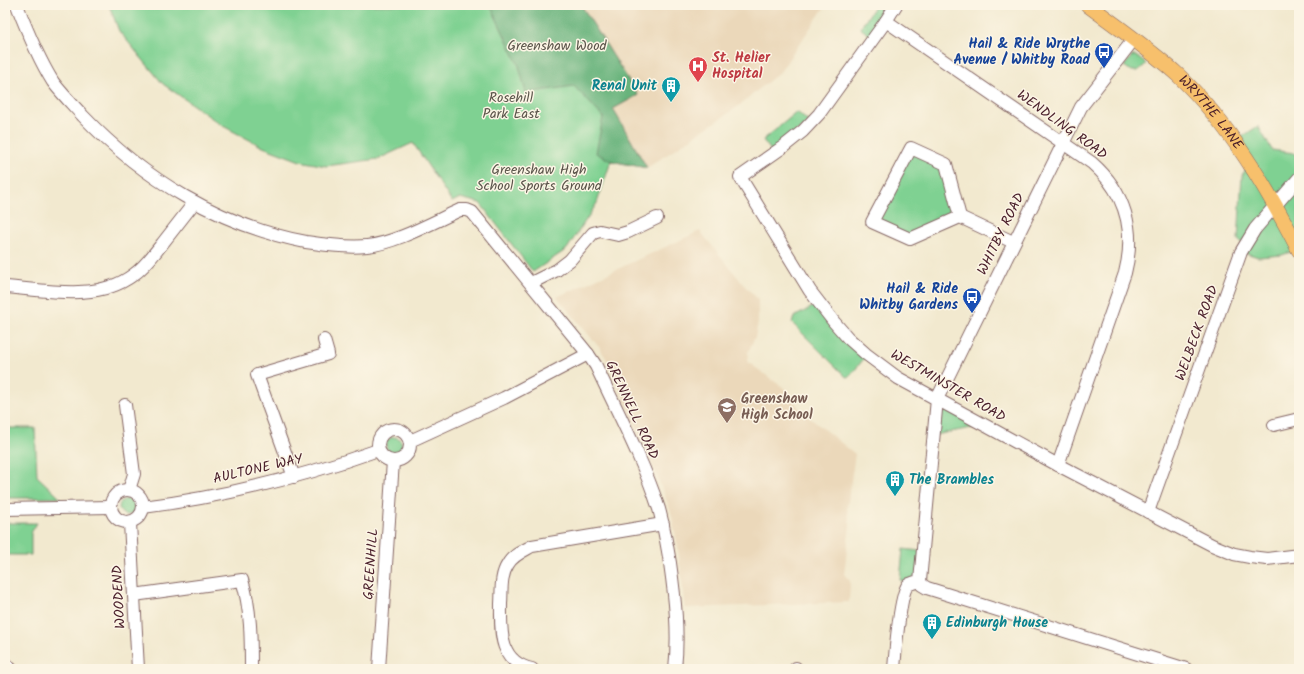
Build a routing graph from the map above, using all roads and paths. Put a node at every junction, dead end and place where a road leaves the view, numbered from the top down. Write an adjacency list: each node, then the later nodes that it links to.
1 (17, 5): 8 (street)
2 (896, 5): 4 (street, WESTMINSTER ROAD)
3 (1088, 5): 5 (main road, WRYTHE LANE)
4 (886, 21): 6 (street, WENDLING ROAD); 18 (street, WESTMINSTER ROAD)
5 (1134, 39): 6 (street, WHITBY ROAD); 9 (main road, WRYTHE LANE)
6 (1063, 143): 12 (street, WHITBY ROAD); 25 (street, WENDLING ROAD)
7 (1299, 178): 9 (street, WELBECK ROAD)
8 (194, 203): 14 (street, GRENNELL ROAD); 15 (street)
9 (1276, 205): 13 (main road, WRYTHE LANE); 31 (street, WELBECK ROAD)
10 (960, 217): 10 (street); 12 (street)
11 (657, 218): 14 (street)
12 (1013, 242): 18 (street, WHITBY ROAD)
13 (1299, 250)
14 (531, 283): 17 (street, GRENNELL ROAD)
15 (5, 287)
16 (324, 340): 26 (street)
17 (588, 354): 22 (street); 33 (street, GRENNELL ROAD)
18 (937, 399): 25 (street, WESTMINSTER ROAD); 35 (street, WHITBY ROAD)
19 (126, 405): 27 (street)
20 (1299, 419): 21 (street)
21 (1274, 425)
22 (410, 441): 23 (street); 24 (street)
23 (378, 450): 24 (street); 26 (street, AULTONE WAY)
24 (393, 461): 41 (street, GREENHILL)
25 (1058, 464): 31 (street, WESTMINSTER ROAD)
26 (294, 477): 29 (street, AULTONE WAY)
27 (129, 490): 28 (street); 29 (street)
28 (111, 507): 30 (street); 32 (street)
29 (143, 507): 32 (street)
30 (5, 509)
31 (1148, 512): 34 (street, WESTMINSTER ROAD)
32 (130, 523): 36 (street, WOODEND)
33 (663, 524): 42 (street); 43 (street, GRENNELL ROAD)
34 (1299, 555)
35 (920, 581): 44 (street); 45 (street)
36 (134, 595): 39 (street, WOODEND); 40 (street)
37 (5, 664): 38 (street)
38 (11, 669)
39 (138, 669)
40 (251, 669)
41 (379, 669)
42 (532, 669)
43 (675, 669)
44 (894, 669)
45 (1186, 669)

